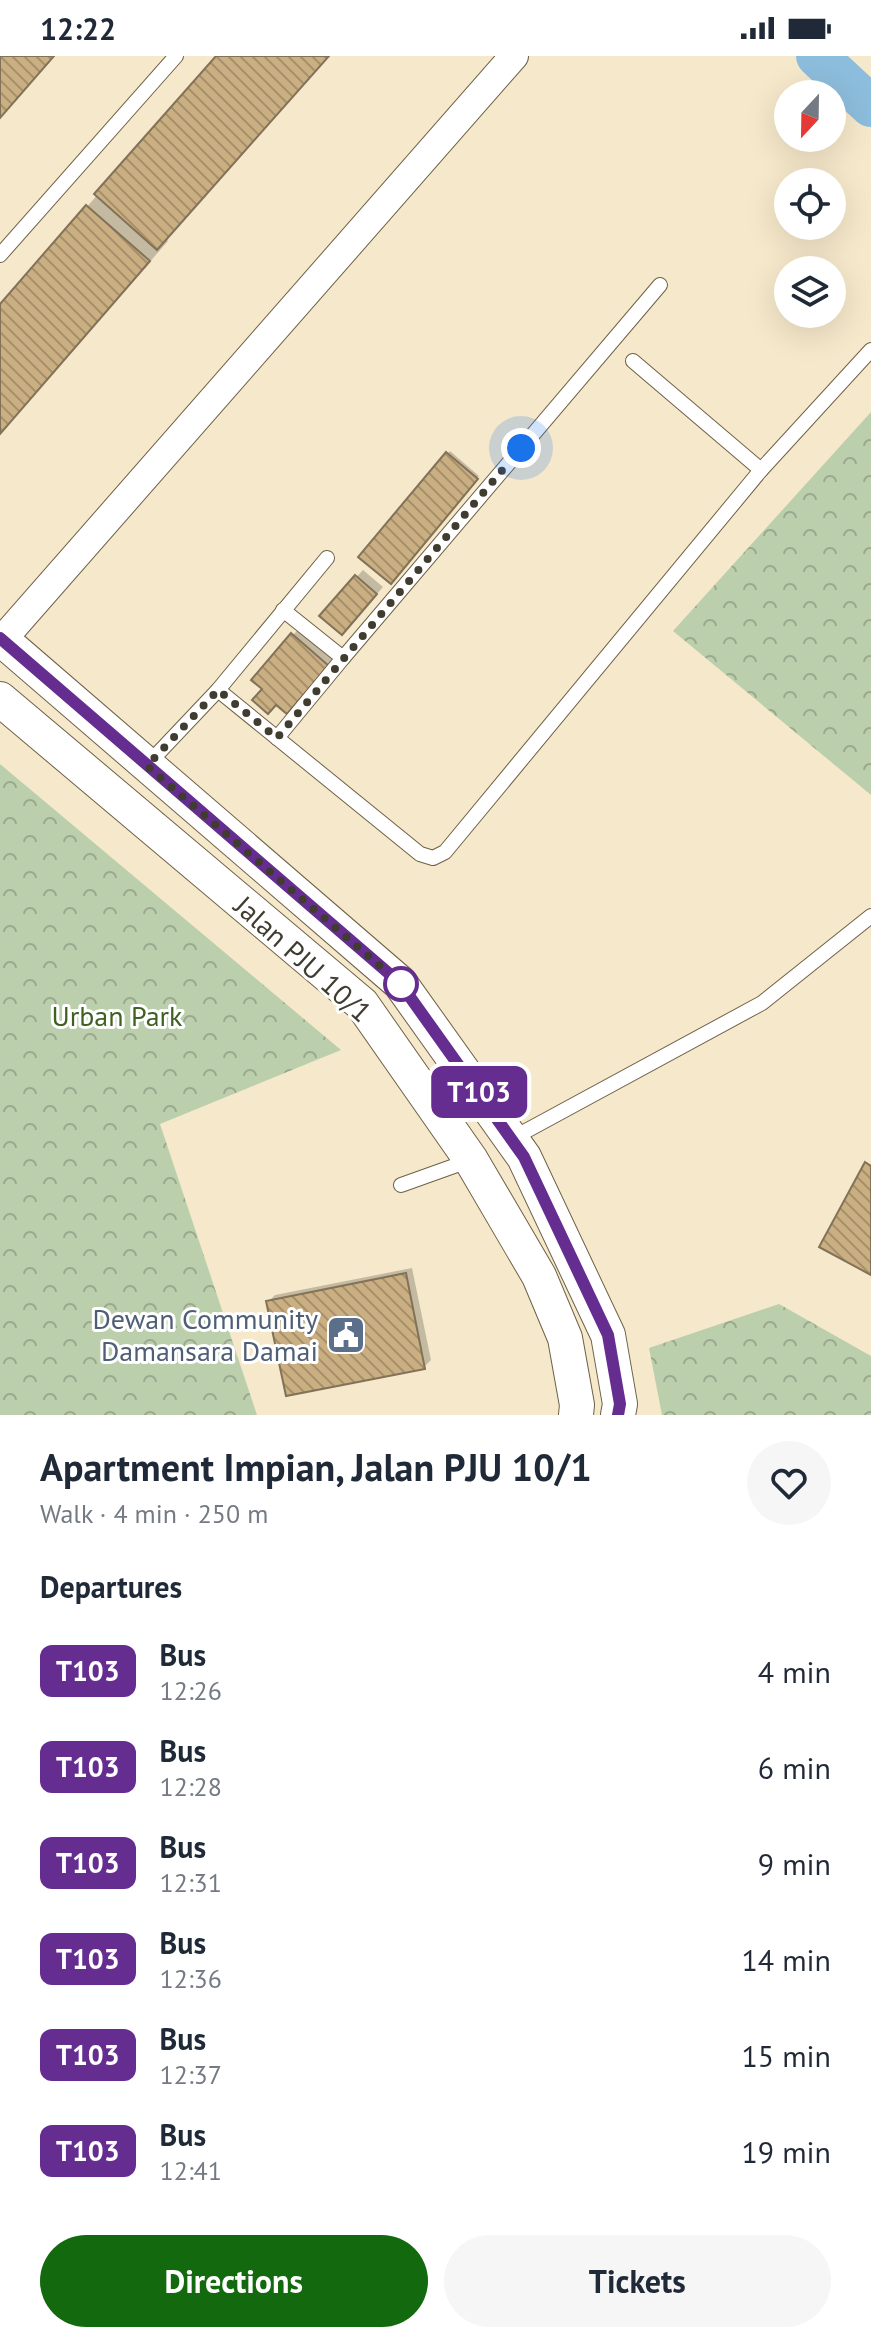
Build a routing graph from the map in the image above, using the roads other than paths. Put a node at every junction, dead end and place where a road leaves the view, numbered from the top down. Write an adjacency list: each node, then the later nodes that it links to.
1 (176, 56): 3 (lane)
2 (514, 56): 10 (street)
3 (0, 255)
4 (660, 285): 11 (lane)
5 (871, 350): 7 (lane)
6 (633, 361): 7 (lane)
7 (761, 470): 14 (lane)
8 (327, 558): 9 (lane)
9 (283, 610): 11 (lane); 12 (lane)
10 (1, 639): 15 (street, Jalan PJU 10/1)
11 (343, 658): 14 (lane)
12 (218, 690): 14 (lane); 15 (lane)
13 (0, 699): 16 (street, Jalan PJU 10/1)
14 (277, 738)
15 (147, 766): 17 (street, Jalan PJU 10/1)
16 (113, 794): 17 (street); 20 (street, Jalan PJU 10/1)
17 (231, 838): 19 (street, Jalan PJU 10/1)
18 (871, 916): 19 (lane)
19 (513, 1138): 23 (street, Jalan PJU 10/1)
20 (471, 1160): 21 (lane); 22 (street, Jalan PJU 10/1)
21 (401, 1185)
22 (576, 1415)
23 (618, 1415)

